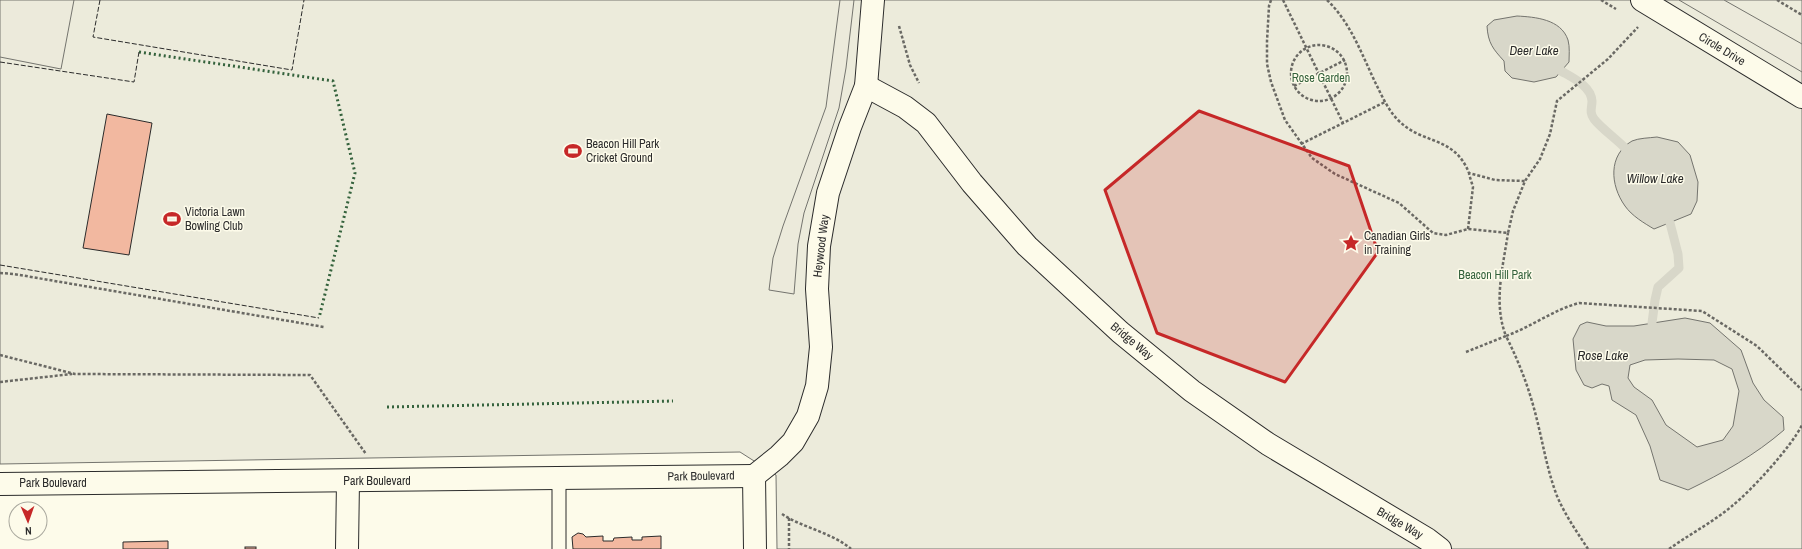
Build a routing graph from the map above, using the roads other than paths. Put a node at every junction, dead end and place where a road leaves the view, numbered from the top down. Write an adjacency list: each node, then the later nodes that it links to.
1 (873, 0): 3 (street, Heywood Way)
2 (1647, 3): 4 (street, Circle Drive)
3 (866, 86): 5 (street, Heywood Way); 12 (street, Bridge Way)
4 (1802, 97)
5 (754, 476): 6 (street, Park Boulevard); 11 (street)
6 (559, 478): 7 (street, Park Boulevard); 10 (lane)
7 (357, 481): 8 (street, Park Boulevard); 9 (street)
8 (0, 484)
9 (348, 549)
10 (559, 549)
11 (755, 549)
12 (1440, 549)

